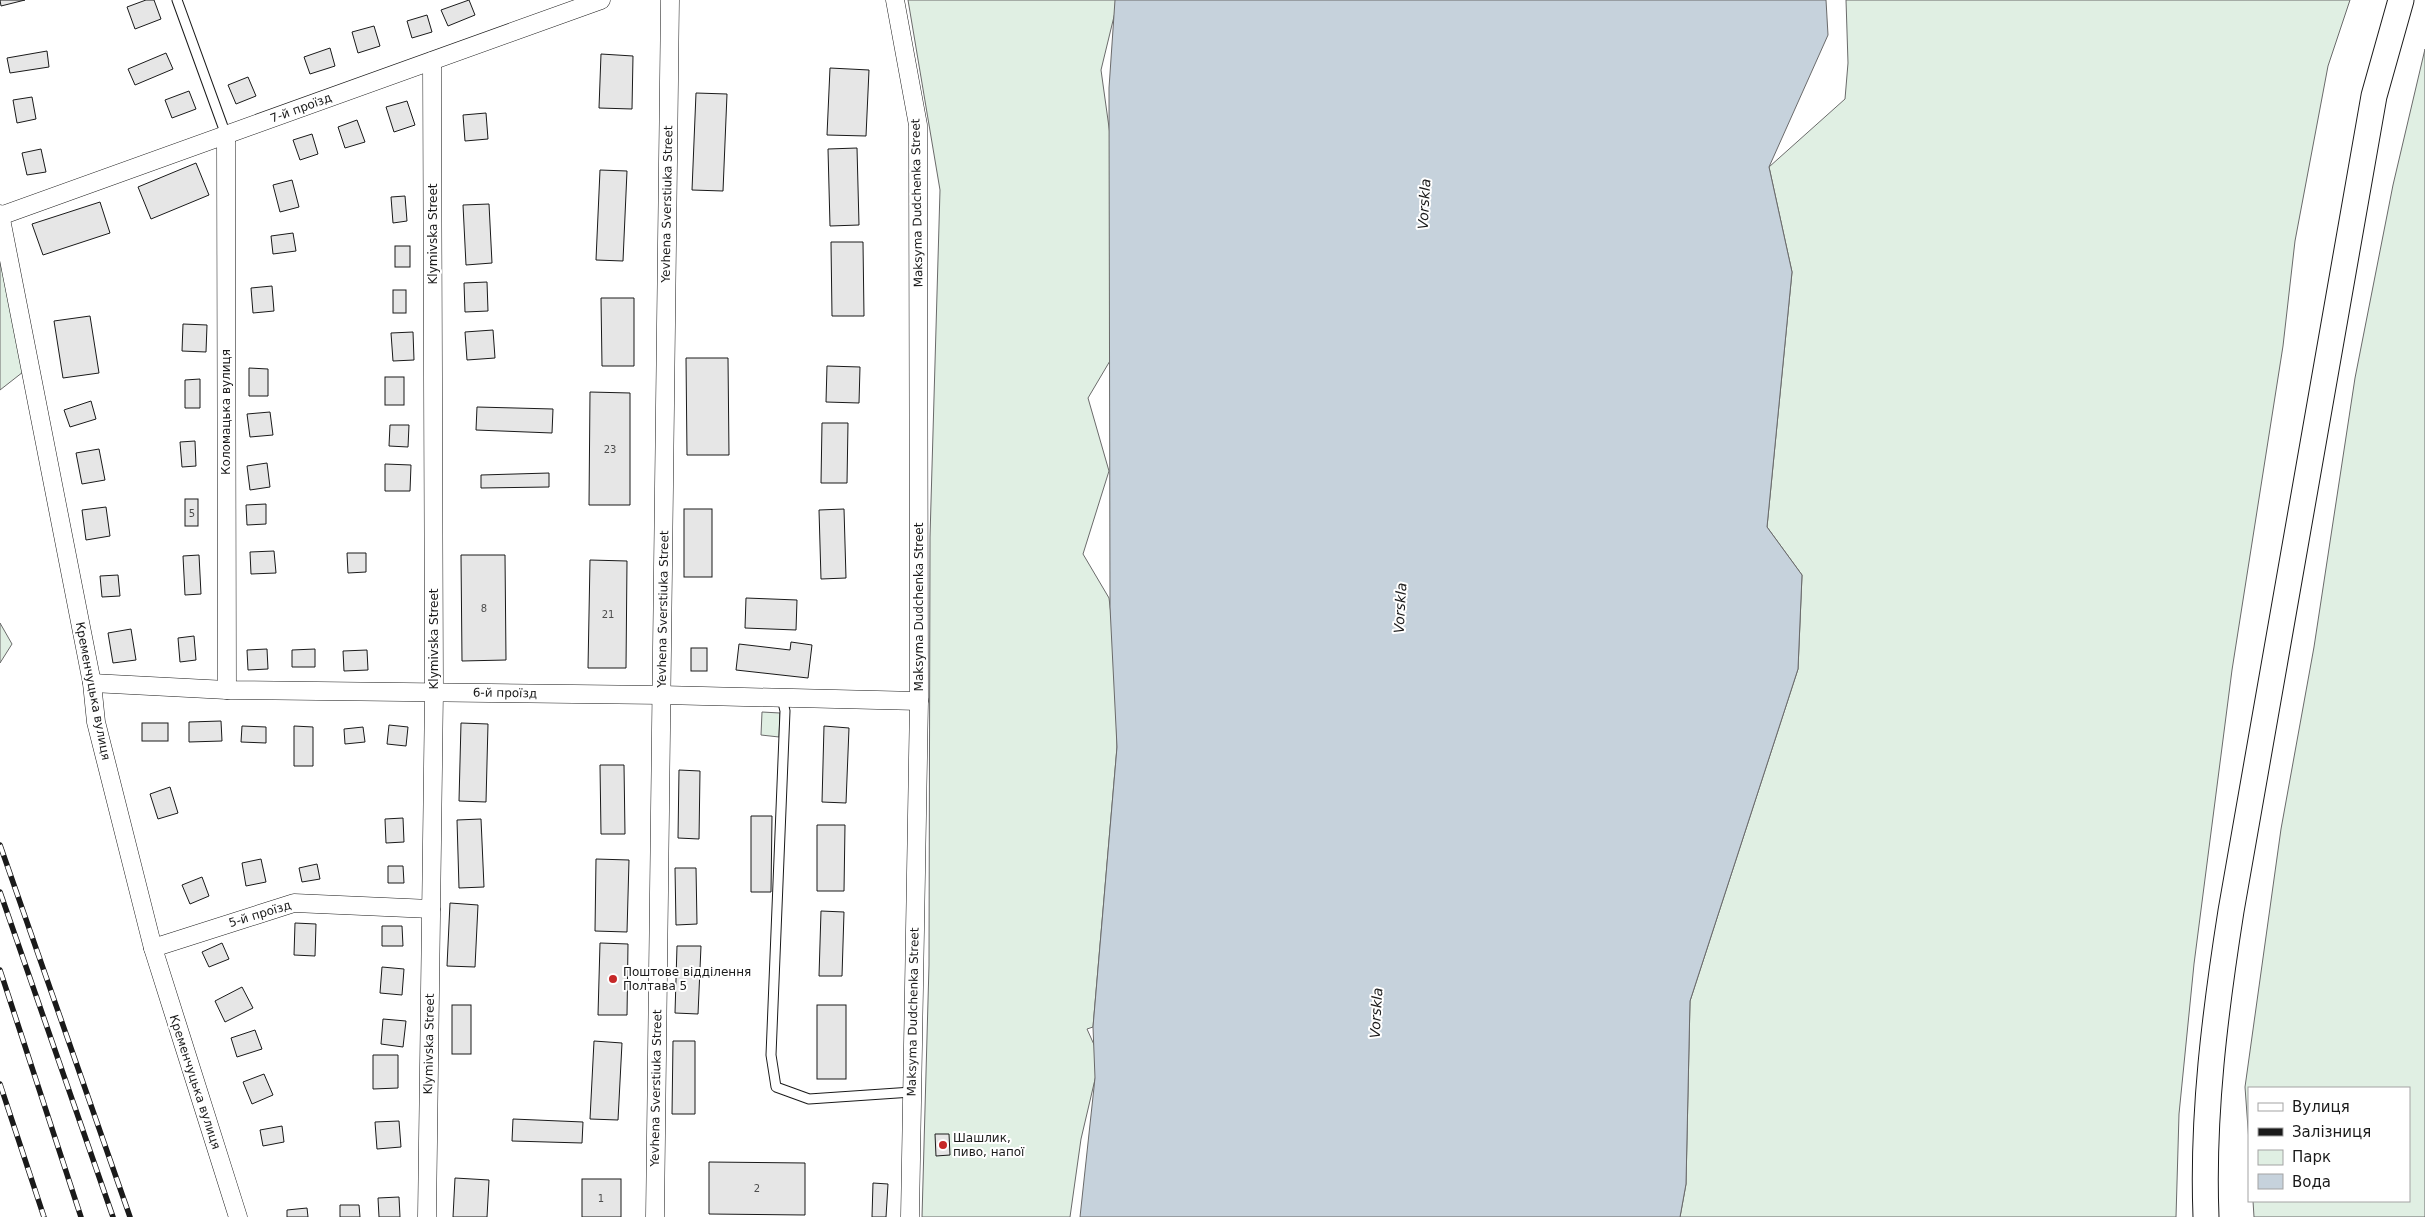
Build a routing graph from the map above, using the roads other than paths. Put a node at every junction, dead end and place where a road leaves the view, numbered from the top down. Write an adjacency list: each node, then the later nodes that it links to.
1 (177, 0): 7 (lane)
2 (601, 0): 6 (street, 7-й проїзд)
3 (670, 0): 12 (street, Yevhena Sverstiuka Street)
4 (895, 0): 14 (street, Maksyma Dudchenka Street)
5 (2400, 0): 22 (main road)
6 (432, 61): 7 (street, 7-й проїзд); 11 (street, Klymivska Street)
7 (226, 135): 8 (street, 7-й проїзд); 10 (street, Коломацька вулиця)
8 (0, 215): 9 (street, Кременчуцька вулиця)
9 (92, 683): 10 (street, 6-й проїзд); 16 (street, Кременчуцька вулиця)
10 (227, 690): 11 (street, 6-й проїзд)
11 (434, 692): 12 (street, 6-й проїзд); 15 (street, Klymivska Street)
12 (662, 695): 13 (street, 6-й проїзд); 20 (street, Yevhena Sverstiuka Street)
13 (782, 698): 14 (street, 6-й проїзд); 17 (lane)
14 (919, 701): 17 (street, Maksyma Dudchenka Street)
15 (431, 909): 16 (street, 5-й проїзд); 19 (street, Klymivska Street)
16 (153, 948): 18 (street, Кременчуцька вулиця)
17 (912, 1092): 21 (street, Maksyma Dudchenka Street)
18 (238, 1217)
19 (426, 1217)
20 (654, 1217)
21 (910, 1217)
22 (2206, 1217)

